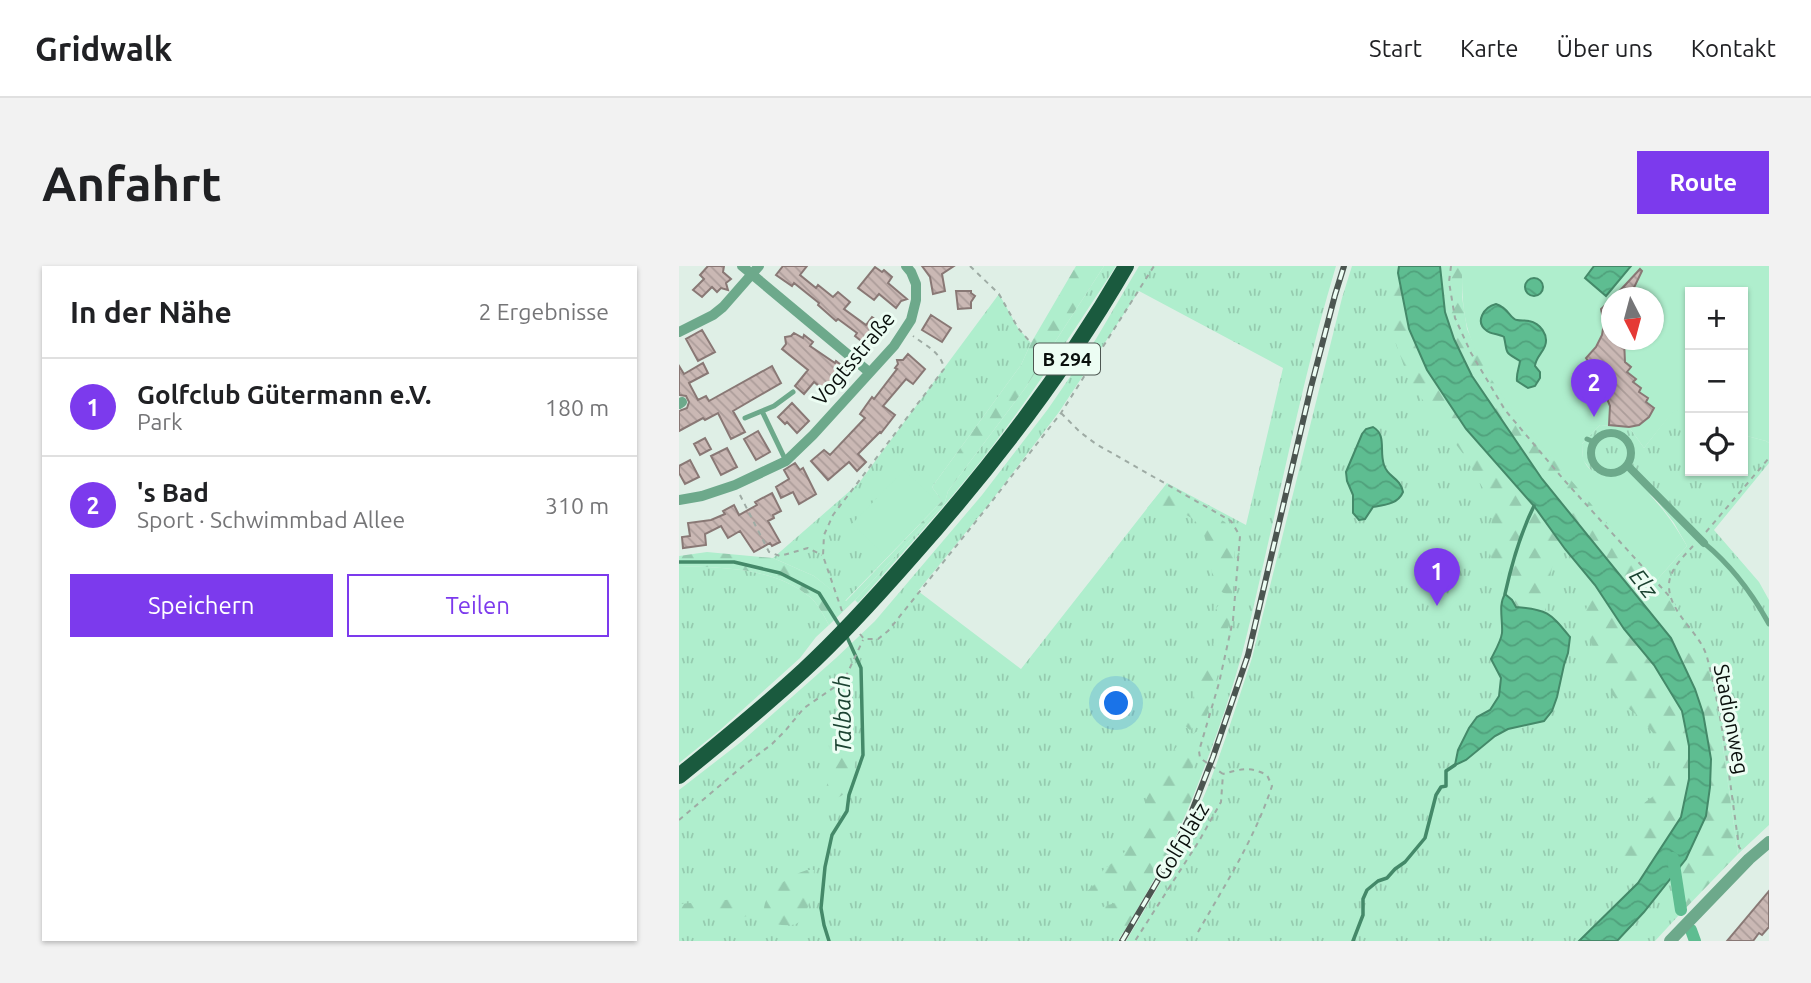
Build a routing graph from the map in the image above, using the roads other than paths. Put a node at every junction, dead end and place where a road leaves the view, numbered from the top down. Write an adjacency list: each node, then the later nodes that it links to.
1 (742, 266): 5 (street)
2 (759, 266): 5 (street)
3 (906, 266): 7 (street, Vogtsstraße)
4 (1126, 266): 16 (highway, B 294)
5 (751, 274): 6 (street); 7 (street)
6 (679, 332)
7 (869, 372): 11 (street, Vogtsstraße)
8 (793, 392): 9 (lane, Vogtsstraße)
9 (762, 411): 10 (lane, Vogtsstraße); 11 (lane)
10 (745, 418)
11 (786, 461): 13 (street, Vogtsstraße)
12 (1627, 466): 12 (street); 14 (street)
13 (679, 500)
14 (1702, 541): 15 (lane)
15 (1769, 624)
16 (679, 776)
17 (1769, 842): 18 (street)
18 (1670, 941)

